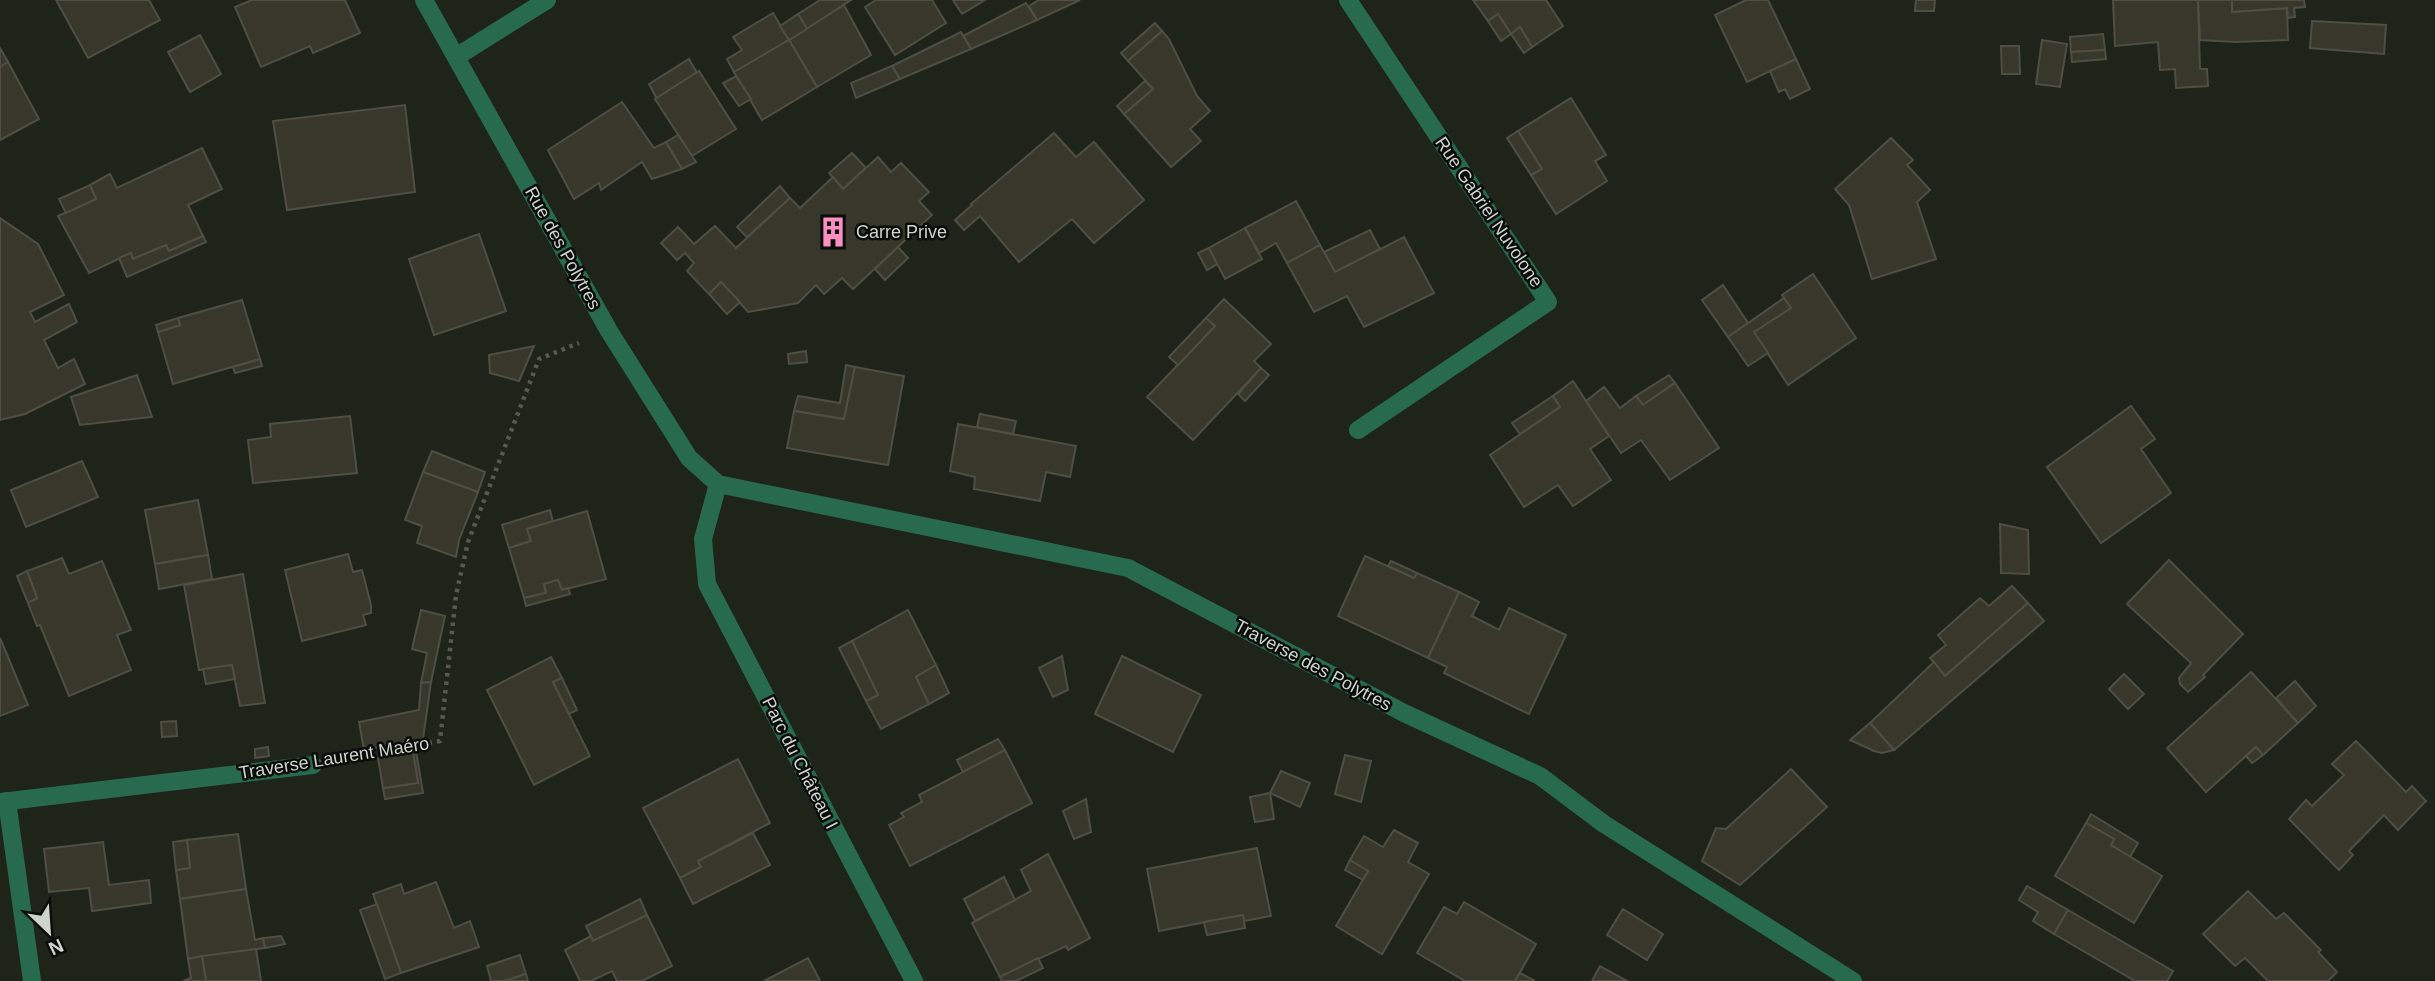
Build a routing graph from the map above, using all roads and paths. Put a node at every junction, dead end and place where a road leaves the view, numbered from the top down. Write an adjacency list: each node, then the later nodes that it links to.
1 (424, 0): 4 (street, Rue des Polytres)
2 (547, 0): 4 (street)
3 (1348, 0): 6 (street, Rue Gabriel Nuvolone)
4 (456, 57): 7 (street, Rue des Polytres)
5 (539, 359): 8 (path, Traverse Laurent Maéro)
6 (1358, 430)
7 (718, 484): 11 (street, Parc du Château I); 12 (street, Traverse des Polytres)
8 (313, 765): 9 (street, Traverse Laurent Maéro)
9 (3, 801): 10 (street)
10 (32, 981)
11 (914, 981)
12 (1853, 981)

